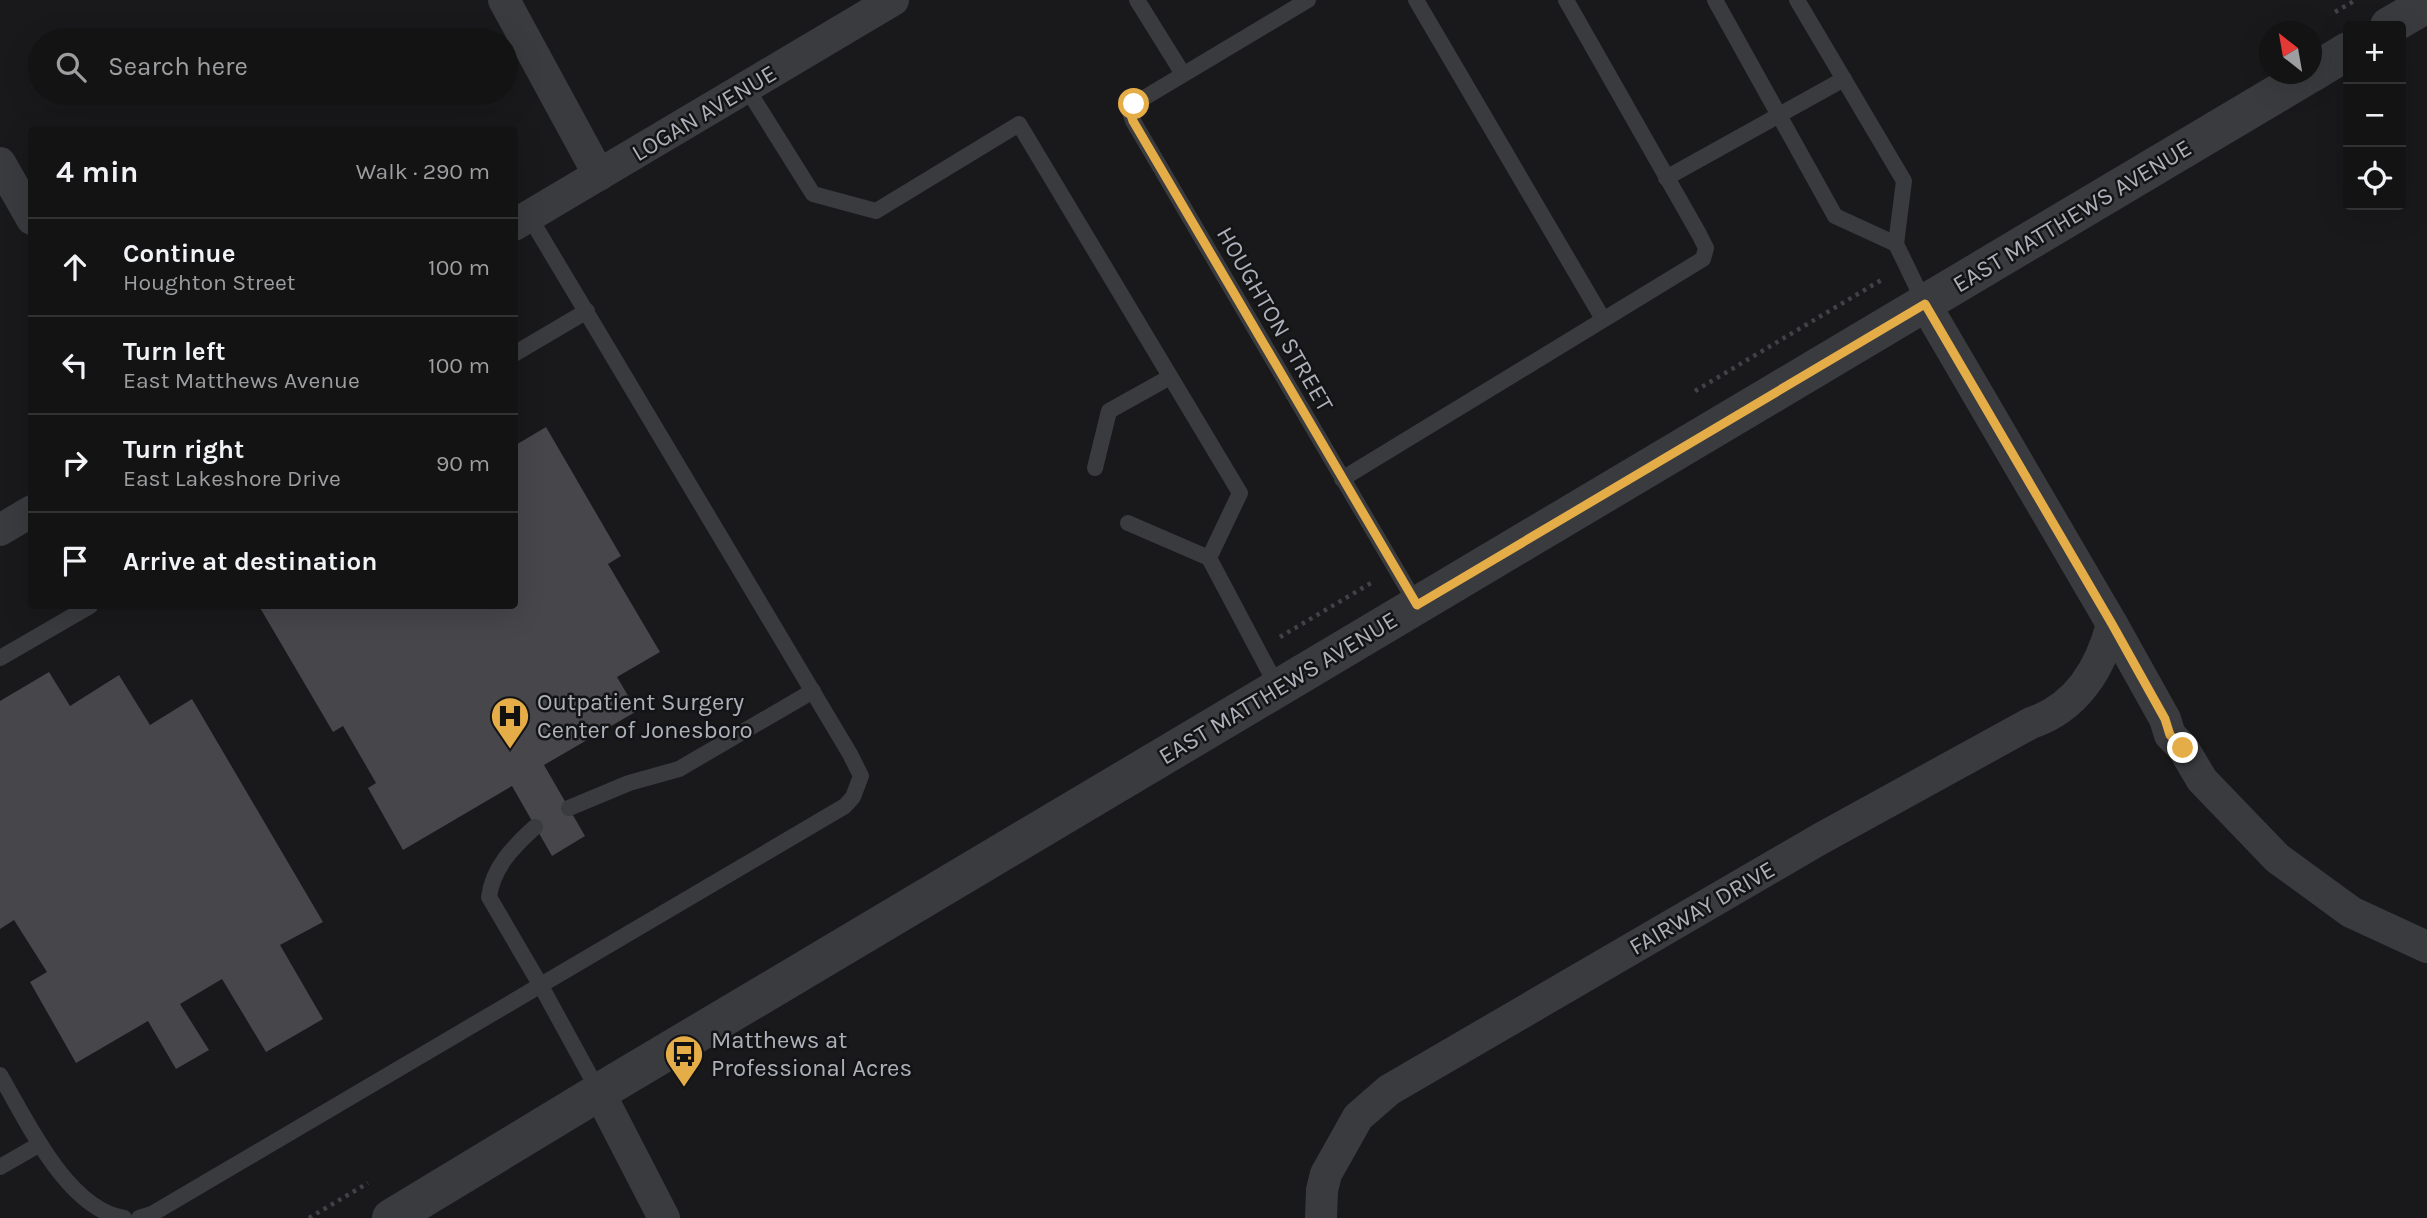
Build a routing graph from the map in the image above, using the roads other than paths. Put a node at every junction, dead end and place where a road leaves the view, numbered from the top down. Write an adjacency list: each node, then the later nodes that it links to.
1 (503, 0): 19 (street)
2 (893, 0): 16 (street, LOGAN AVENUE)
3 (1137, 0): 13 (lane)
4 (1308, 0): 13 (lane)
5 (1416, 0): 26 (lane)
6 (1566, 0): 20 (lane)
7 (1715, 0): 17 (lane)
8 (1797, 0): 14 (lane)
9 (2427, 4): 10 (street)
10 (2398, 21)
11 (2343, 54): 12 (street, EAST MATTHEWS AVENUE)
12 (2322, 66)
13 (1183, 74): 30 (lane, HOUGHTON STREET)
14 (1844, 79): 17 (lane); 23 (lane)
15 (2293, 84): 24 (street, EAST MATTHEWS AVENUE)
16 (746, 87): 19 (street, LOGAN AVENUE); 28 (lane)
17 (1780, 116): 20 (lane); 23 (lane)
18 (0, 163): 21 (street)
19 (599, 175): 22 (street, LOGAN AVENUE)
20 (1666, 178): 26 (lane)
21 (28, 212)
22 (522, 221): 25 (lane)
23 (1896, 244): 24 (lane)
24 (1925, 304): 35 (street, EAST MATTHEWS AVENUE); 37 (street)
25 (587, 311): 27 (lane); 40 (lane)
26 (1603, 319): 30 (lane)
27 (518, 352)
28 (1170, 377): 29 (lane); 34 (lane)
29 (1095, 468)
30 (1342, 479): 35 (lane, HOUGHTON STREET)
31 (28, 514): 33 (street)
32 (1128, 523): 34 (lane)
33 (0, 530)
34 (1209, 558): 39 (lane)
35 (1417, 605): 39 (street, EAST MATTHEWS AVENUE)
36 (85, 609): 38 (lane)
37 (2112, 624): 43 (street); 53 (street, FAIRWAY DRIVE)
38 (0, 659)
39 (1278, 688): 46 (street, EAST MATTHEWS AVENUE)
40 (813, 691): 41 (lane); 44 (lane)
41 (569, 808)
42 (535, 827): 44 (lane)
43 (2427, 947)
44 (541, 986): 46 (lane); 50 (lane)
45 (0, 1075): 47 (lane)
46 (599, 1092): 51 (street, EAST MATTHEWS AVENUE); 52 (street)
47 (40, 1144): 48 (lane); 49 (lane)
48 (0, 1167)
49 (124, 1218)
50 (139, 1218)
51 (391, 1218)
52 (664, 1218)
53 (1321, 1218)

